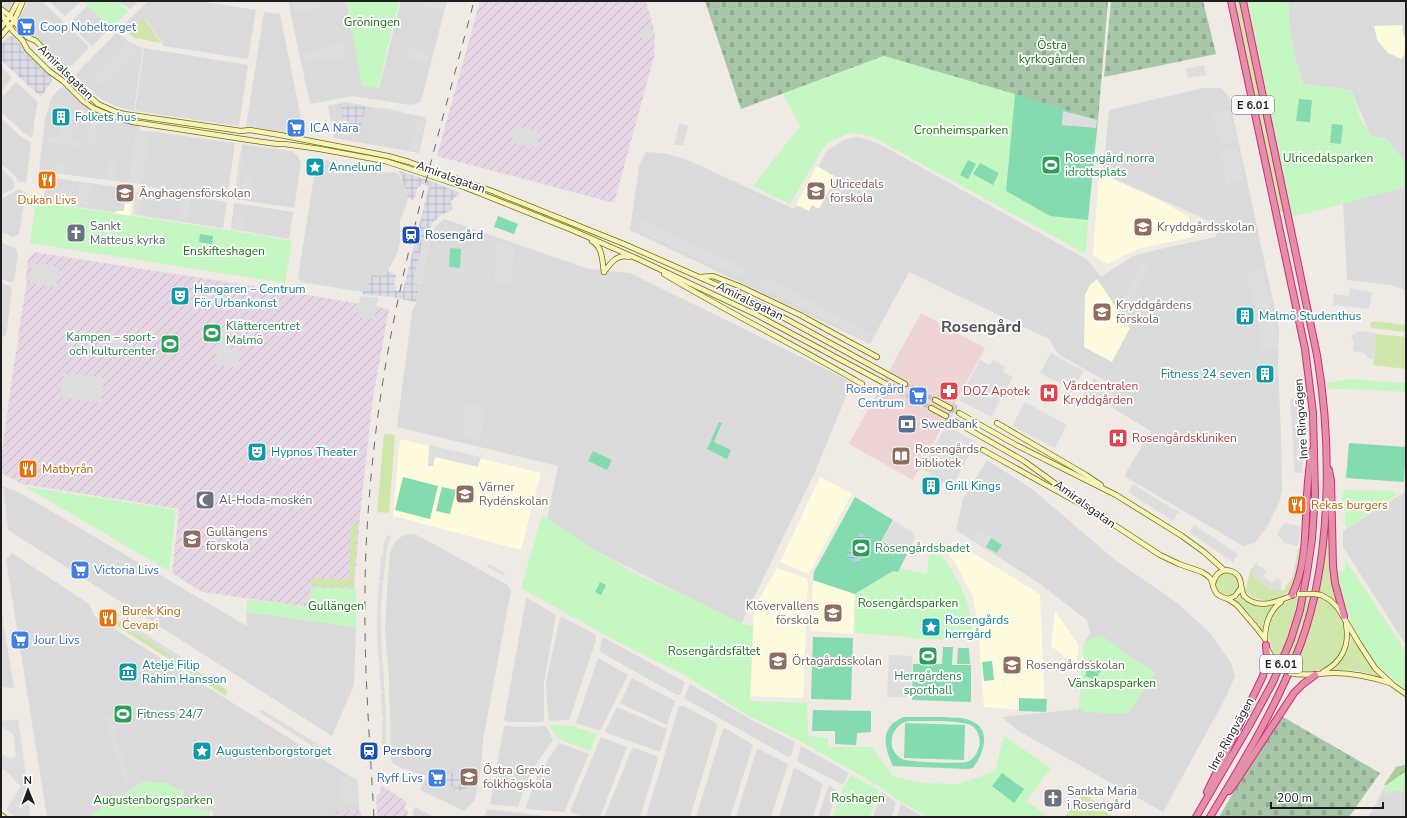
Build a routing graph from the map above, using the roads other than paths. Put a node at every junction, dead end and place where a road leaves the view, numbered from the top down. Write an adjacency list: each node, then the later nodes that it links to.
1 (18, 1): 7 (main road)
2 (23, 1): 9 (main road)
3 (1231, 1): 27 (highway, Inre Ringvägen / E 6.01)
4 (1243, 1): 29 (highway, Inre Ringvägen / E 6.01)
5 (1, 9): 7 (main road, Amiralsgatan)
6 (1, 14): 8 (main road, Amiralsgatan)
7 (10, 16): 8 (main road); 9 (main road, Amiralsgatan)
8 (6, 21): 10 (main road, Amiralsgatan); 11 (main road)
9 (14, 21): 10 (main road); 15 (main road, Amiralsgatan)
10 (10, 26): 12 (main road); 13 (main road, Amiralsgatan)
11 (1, 27)
12 (1, 36)
13 (572, 230): 14 (main road, Amiralsgatan); 14 (main road)
14 (638, 259): 17 (main road); 19 (main road, Amiralsgatan)
15 (700, 277): 16 (main road); 18 (main road, Amiralsgatan)
16 (877, 357)
17 (862, 384)
18 (905, 384)
19 (901, 392)
20 (935, 400): 22 (main road)
21 (931, 408): 24 (main road)
22 (950, 408)
23 (959, 413): 30 (main road, Amiralsgatan)
24 (946, 416)
25 (954, 421): 31 (main road, Amiralsgatan)
26 (998, 423): 30 (main road)
27 (1314, 438): 35 (highway); 44 (highway, Inre Ringvägen / E 6.01)
28 (983, 450): 31 (main road)
29 (1329, 494): 38 (highway); 43 (highway, Inre Ringvägen / E 6.01)
30 (1116, 495): 32 (main road, Amiralsgatan)
31 (1096, 513): 33 (main road, Amiralsgatan)
32 (1224, 570): 33 (main road); 34 (main road, Amiralsgatan)
33 (1213, 587): 37 (main road, Amiralsgatan)
34 (1241, 588): 36 (main road, Amiralsgatan); 37 (main road)
35 (1292, 595): 36 (main road, Amiralsgatan); 38 (main road, Amiralsgatan, bridge)
36 (1286, 598): 39 (main road, Amiralsgatan)
37 (1228, 599): 39 (main road, Amiralsgatan)
38 (1345, 618): 40 (main road); 41 (main road, Amiralsgatan)
39 (1266, 642): 40 (main road, Amiralsgatan, bridge); 44 (highway)
40 (1317, 675): 41 (main road, Amiralsgatan); 43 (highway)
41 (1393, 685): 42 (main road, Amiralsgatan)
42 (1406, 694)
43 (1219, 802): 48 (highway, Inre Ringvägen / E 6.01)
44 (1201, 809): 47 (highway, Inre Ringvägen / E 6.01)
45 (1, 815): 46 (main road)
46 (4, 817)
47 (1196, 817)
48 (1210, 817)

